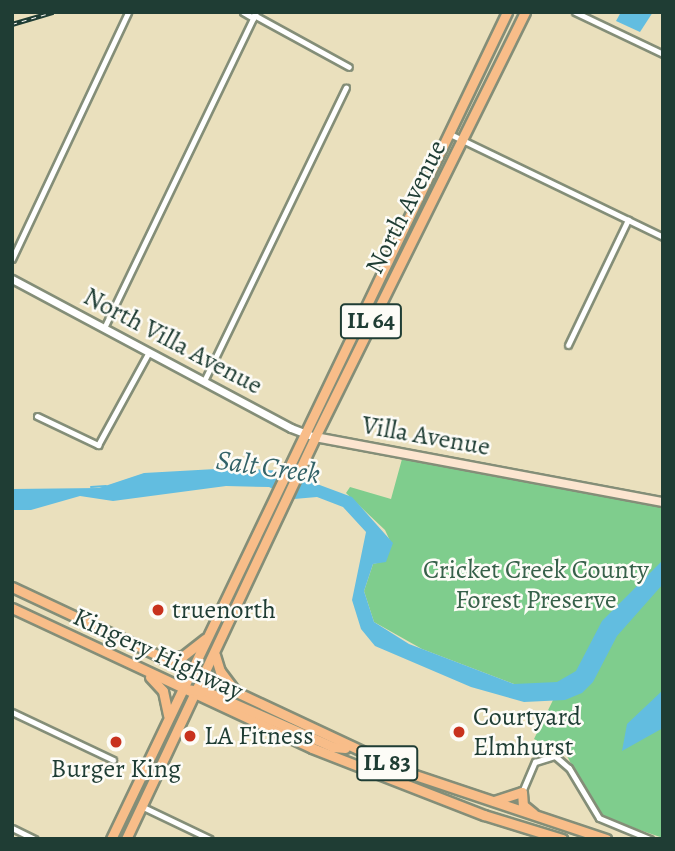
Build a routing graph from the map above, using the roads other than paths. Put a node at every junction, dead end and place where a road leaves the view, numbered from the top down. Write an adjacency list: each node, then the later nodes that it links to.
1 (128, 12): 14 (street)
2 (243, 12): 6 (street)
3 (506, 12): 10 (main road, North Avenue / IL 64)
4 (526, 12): 11 (main road, North Avenue / IL 64)
5 (575, 12): 7 (street)
6 (254, 15): 8 (street); 16 (street)
7 (663, 54)
8 (349, 67)
9 (346, 88): 19 (street)
10 (449, 133): 11 (street); 21 (main road, IL 64)
11 (464, 140): 12 (street); 22 (main road, North Avenue / IL 64)
12 (628, 220): 13 (street); 17 (street)
13 (663, 237)
14 (12, 259)
15 (12, 279): 16 (street, North Villa Avenue)
16 (104, 328): 18 (street, North Villa Avenue)
17 (568, 345)
18 (149, 352): 19 (street, North Villa Avenue); 20 (street)
19 (204, 381): 21 (street, North Villa Avenue)
20 (37, 416)
21 (303, 433): 22 (street, North Villa Avenue); 26 (main road, IL 64)
22 (315, 437): 23 (main road, Villa Avenue); 27 (main road, North Avenue / IL 64)
23 (663, 502)
24 (12, 587): 28 (main road, Kingery Highway / IL 83)
25 (12, 608): 29 (main road, Kingery Highway / IL 83)
26 (205, 639): 28 (main road); 30 (main road, IL 64)
27 (215, 655): 31 (main road, North Avenue / IL 64); 34 (main road)
28 (161, 659): 30 (main road, Kingery Highway / IL 83)
29 (144, 671): 32 (main road, Kingery Highway / IL 83); 36 (main road)
30 (190, 671): 31 (main road, Kingery Highway / IL 83); 32 (main road, IL 64)
31 (204, 678): 33 (main road, North Avenue / IL 64); 34 (main road, Kingery Highway / IL 83)
32 (181, 689): 33 (main road, Kingery Highway / IL 83); 36 (main road, IL 64)
33 (197, 693): 37 (main road); 41 (main road, North Avenue / IL 64); 48 (main road, Kingery Highway / IL 83)
34 (239, 695): 37 (main road, IL 83)
35 (12, 712): 38 (street)
36 (168, 715): 45 (main road, IL 64)
37 (354, 749): 40 (main road, IL 83)
38 (113, 760)
39 (522, 792): 40 (main road); 42 (main road); 50 (street)
40 (488, 801): 42 (main road, IL 83)
41 (141, 806): 46 (main road, North Avenue / IL 64); 47 (street)
42 (546, 820): 49 (main road, IL 83)
43 (12, 828): 44 (street)
44 (35, 839)
45 (111, 839)
46 (126, 839)
47 (210, 839)
48 (562, 839)
49 (606, 839)
50 (650, 839)

